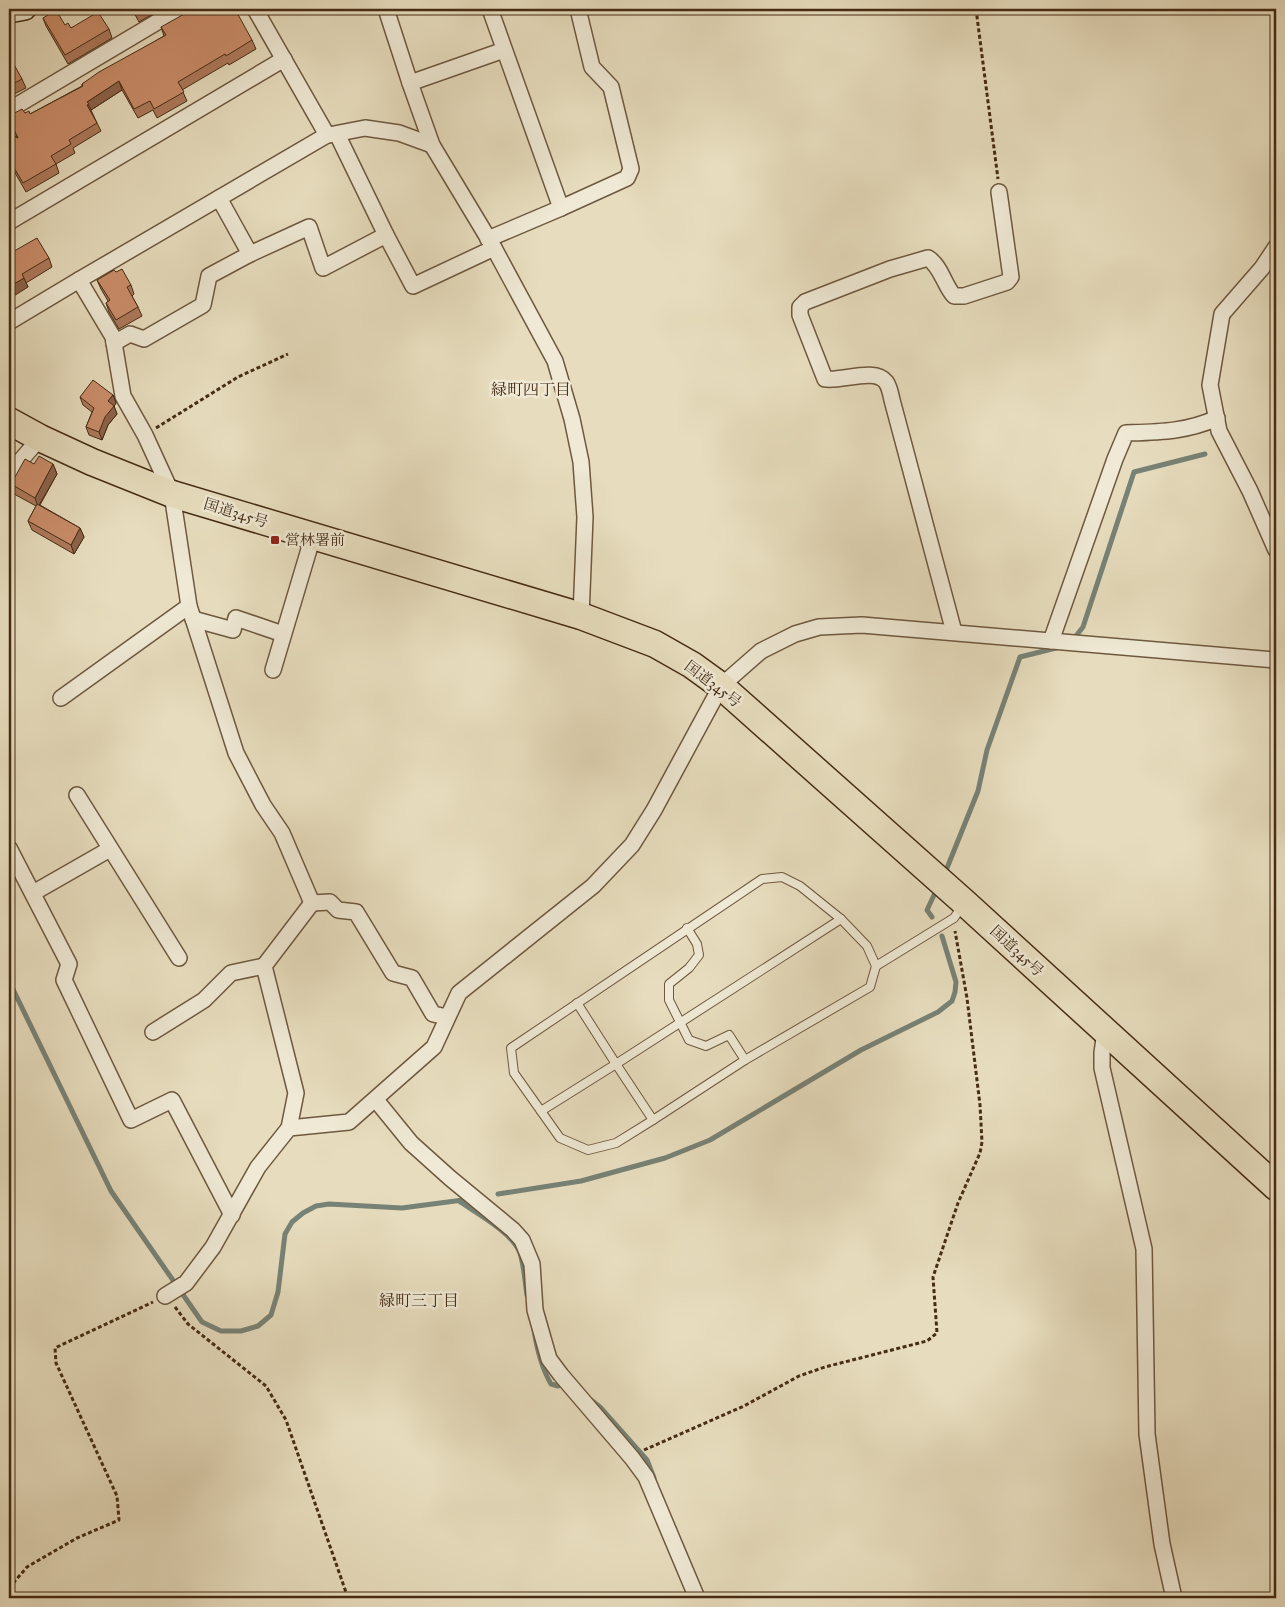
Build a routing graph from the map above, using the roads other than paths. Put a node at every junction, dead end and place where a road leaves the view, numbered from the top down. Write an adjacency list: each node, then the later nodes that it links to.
1 (25, 9): 7 (street)
2 (180, 9): 11 (street)
3 (255, 9): 9 (street)
4 (386, 9): 10 (street)
5 (490, 9): 8 (street)
6 (578, 9): 16 (street)
7 (9, 12)
8 (504, 50): 10 (street); 16 (street)
9 (284, 59): 12 (street); 17 (street)
10 (410, 83): 13 (street)
11 (9, 110)
12 (332, 134): 13 (street); 15 (street); 18 (street)
13 (432, 145): 19 (street)
14 (999, 192): 34 (street)
15 (219, 198): 21 (street); 22 (street)
16 (561, 208): 19 (street)
17 (9, 222)
18 (386, 235): 19 (street); 21 (street)
19 (491, 244): 33 (street)
20 (1276, 247): 25 (street)
21 (250, 254): 24 (street)
22 (79, 280): 23 (street); 24 (street)
23 (9, 322)
24 (114, 343): 29 (street)
25 (1217, 418): 31 (street); 36 (street)
26 (9, 421): 27 (highway, 国道345号)
27 (40, 438): 28 (street); 29 (highway, 国道345号)
28 (9, 474)
29 (172, 494): 30 (highway, 国道345号); 32 (street)
30 (313, 536): 33 (highway, 国道345号); 35 (street)
31 (1276, 550)
32 (191, 613): 35 (street); 40 (street); 45 (street)
33 (581, 616): 39 (highway, 国道345号)
34 (954, 632): 36 (street); 39 (street)
35 (283, 634): 38 (street)
36 (1051, 641): 37 (street)
37 (1276, 660)
38 (272, 670)
39 (721, 686): 46 (highway, 国道345号); 53 (street)
40 (61, 698)
41 (77, 795): 43 (street)
42 (9, 848): 44 (street)
43 (110, 849): 44 (street); 49 (street)
44 (33, 893): 64 (street)
45 (312, 903): 50 (street); 53 (street)
46 (959, 910): 51 (lane); 56 (highway, 国道345号)
47 (841, 919): 48 (lane); 51 (lane); 54 (lane)
48 (687, 928): 52 (lane); 54 (lane)
49 (178, 958)
50 (264, 966): 55 (street); 62 (street)
51 (876, 966): 57 (lane)
52 (577, 1003): 58 (lane); 60 (lane)
53 (447, 1017): 59 (street)
54 (680, 1022): 57 (lane); 58 (lane)
55 (153, 1032)
56 (1105, 1032): 63 (highway, 国道345号); 67 (street)
57 (745, 1060): 61 (lane)
58 (616, 1064): 60 (lane); 61 (lane)
59 (376, 1100): 62 (street); 66 (street)
60 (541, 1111): 61 (lane)
61 (653, 1120)
62 (290, 1128): 64 (street)
63 (1276, 1187)
64 (232, 1215): 65 (street)
65 (166, 1296)
66 (697, 1598)
67 (1174, 1598)

